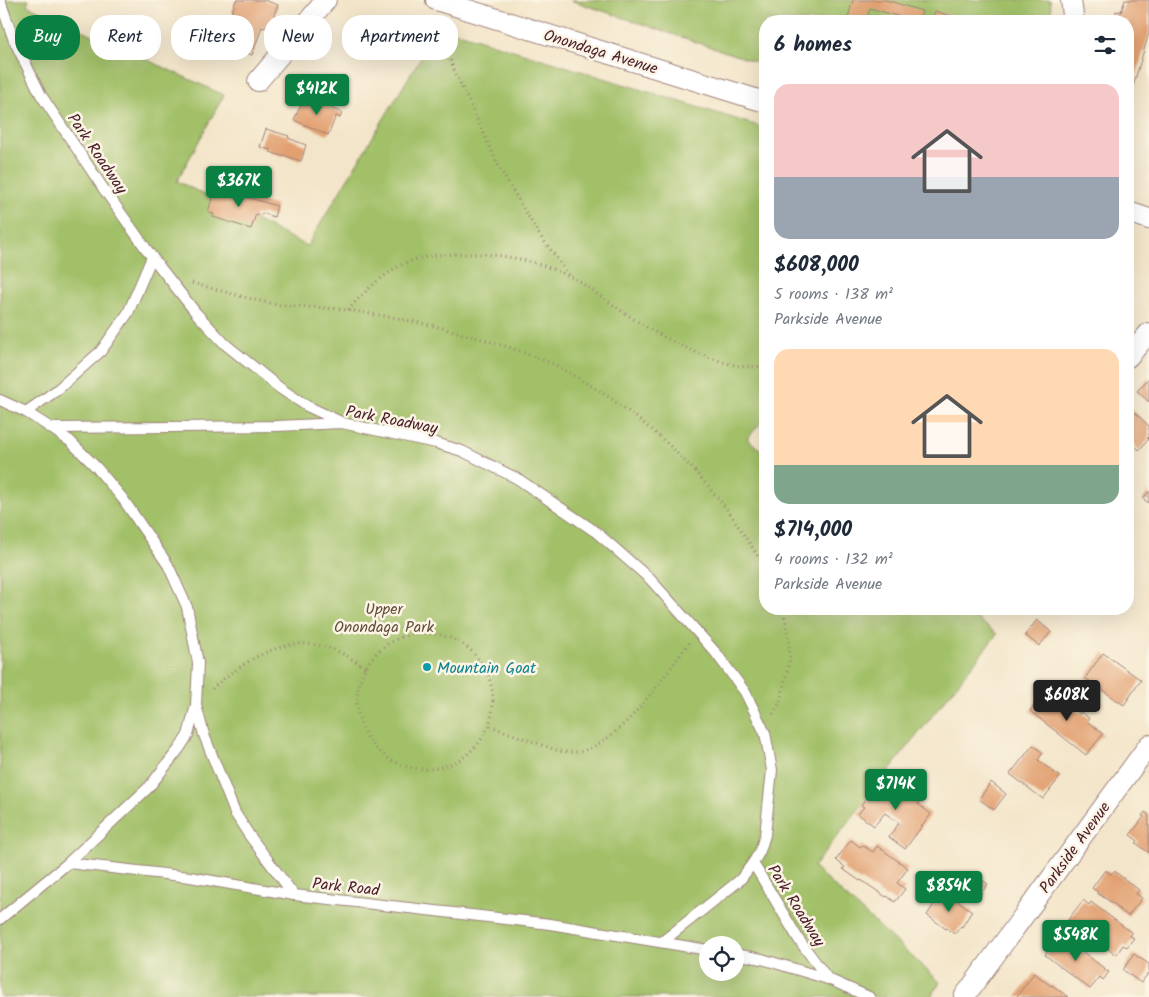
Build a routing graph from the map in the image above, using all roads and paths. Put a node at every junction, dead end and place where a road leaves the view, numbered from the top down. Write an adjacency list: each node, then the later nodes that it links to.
1 (0, 0): 11 (lane, Park Roadway)
2 (326, 0): 7 (street)
3 (436, 0): 8 (street, Onondaga Avenue)
4 (1071, 0): 5 (street)
5 (1073, 15)
6 (450, 60): 13 (path)
7 (258, 80)
8 (759, 100)
9 (1134, 214): 10 (street)
10 (1149, 219)
11 (152, 258): 12 (lane, Park Roadway); 19 (lane)
12 (166, 274): 14 (path); 20 (lane, Park Roadway)
13 (570, 276): 14 (path); 17 (path)
14 (347, 310): 22 (path)
15 (1149, 333): 16 (street)
16 (1134, 350)
17 (759, 366)
18 (0, 400): 19 (lane)
19 (26, 412): 21 (lane)
20 (342, 423): 21 (lane, Park Roadway); 24 (lane, Park Roadway)
21 (51, 428): 26 (lane)
22 (759, 558)
23 (784, 615): 27 (path)
24 (698, 632): 27 (lane, Park Roadway); 28 (path)
25 (365, 668): 26 (path); 28 (path); 28 (path)
26 (196, 705): 30 (lane); 32 (lane)
27 (760, 723): 31 (lane, Park Roadway)
28 (490, 726)
29 (1149, 746): 39 (street, Parkside Avenue)
30 (68, 863): 32 (lane, Park Road); 33 (lane)
31 (753, 863): 34 (lane); 37 (lane, Park Roadway)
32 (294, 896): 34 (lane, Park Road)
33 (0, 919)
34 (662, 942): 35 (lane, Park Road)
35 (699, 948)
36 (744, 956): 37 (lane)
37 (828, 979): 38 (lane, Park Roadway)
38 (868, 997)
39 (964, 997)

